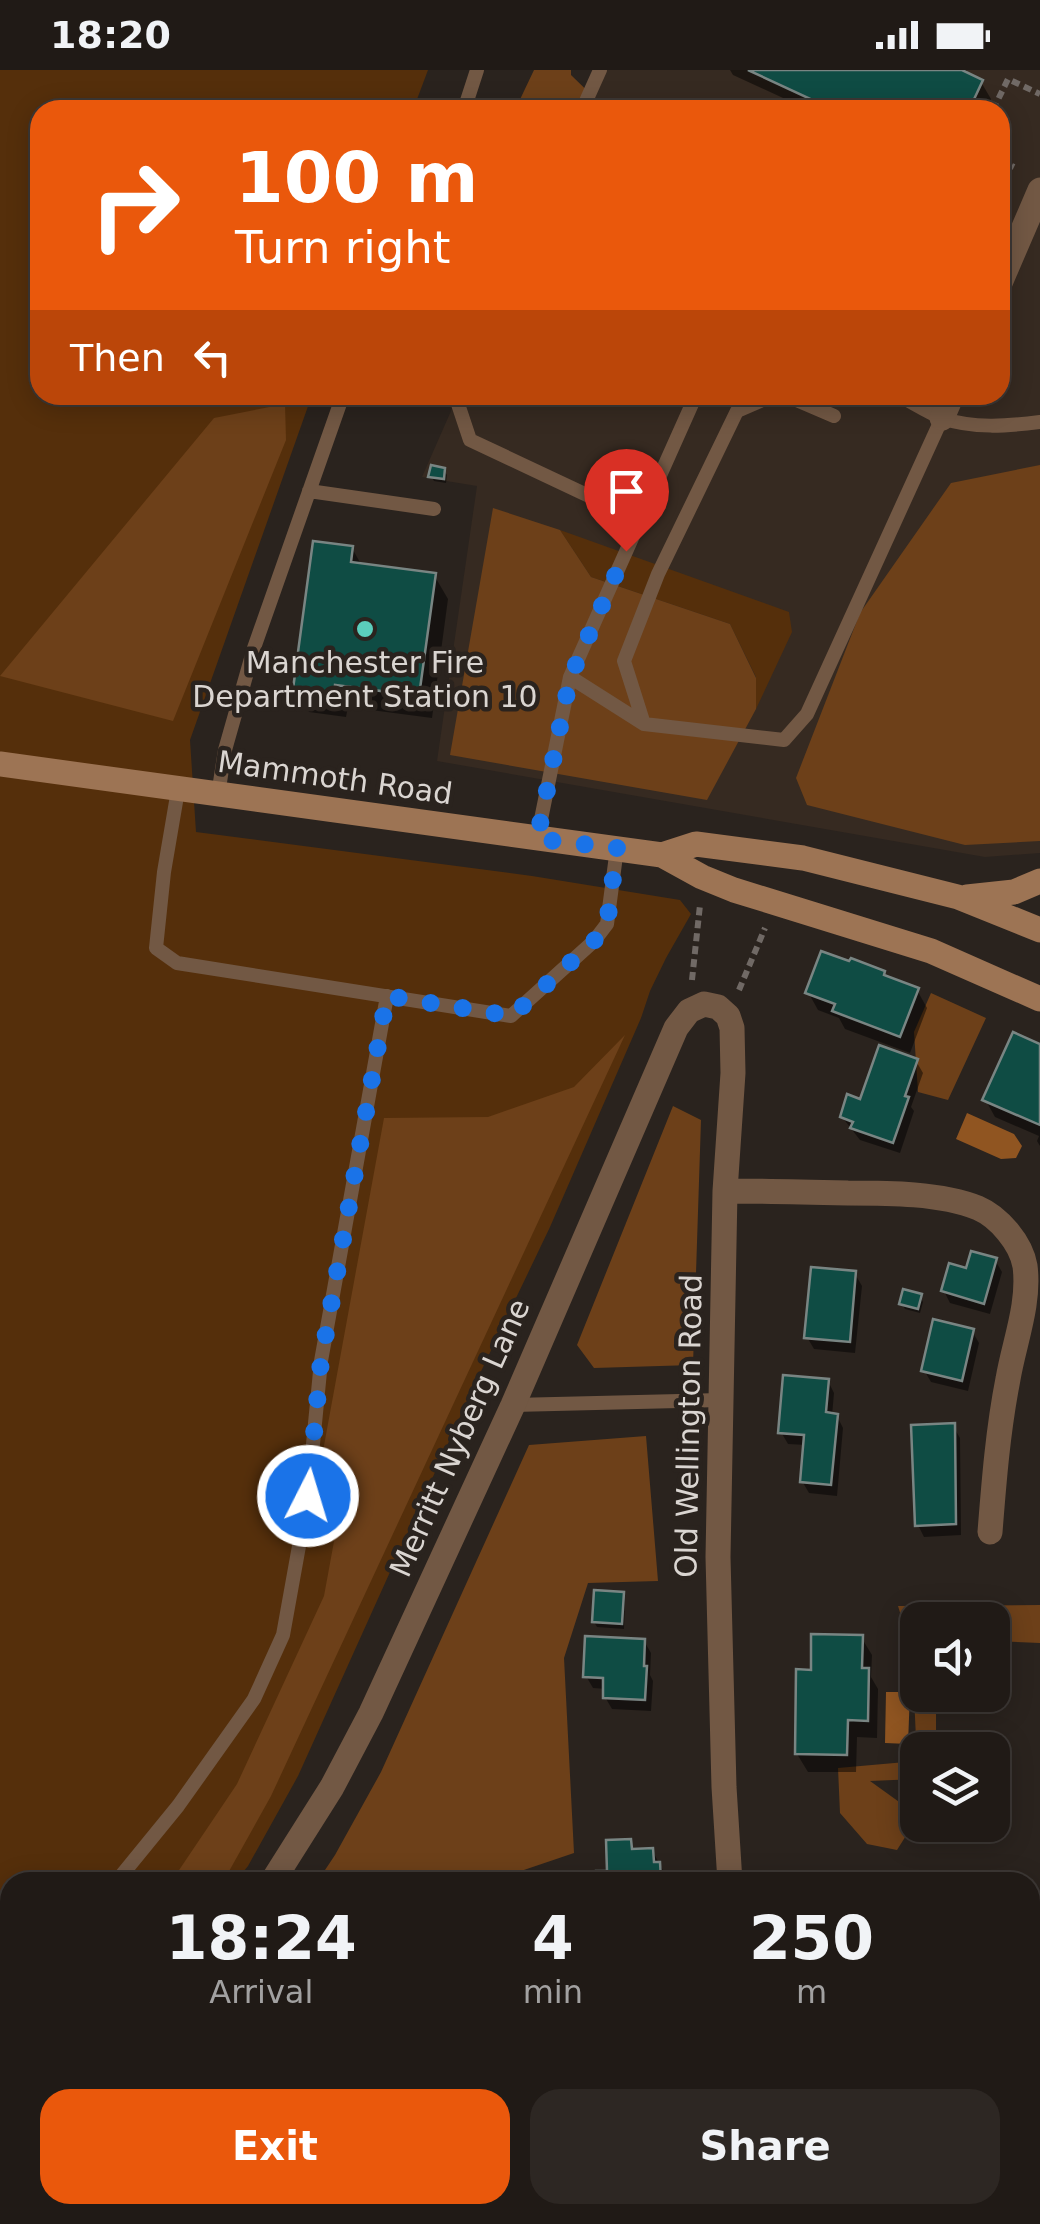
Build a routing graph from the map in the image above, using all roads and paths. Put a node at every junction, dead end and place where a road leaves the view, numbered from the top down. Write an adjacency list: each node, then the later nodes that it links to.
1 (477, 70): 4 (lane)
2 (600, 70): 5 (lane)
3 (1040, 94): 6 (path)
4 (467, 100)
5 (586, 100)
6 (997, 100)
7 (1010, 164): 8 (path)
8 (1014, 166)
9 (1040, 190): 10 (street)
10 (1010, 260)
11 (339, 405): 19 (lane)
12 (458, 405): 21 (lane)
13 (692, 405): 21 (lane)
14 (752, 405): 23 (lane)
15 (808, 405): 17 (lane)
16 (947, 406): 18 (lane); 23 (lane)
17 (834, 416)
18 (1040, 422)
19 (310, 491): 20 (lane); 26 (lane)
20 (434, 509)
21 (640, 520): 22 (lane)
22 (570, 678): 23 (lane); 27 (lane)
23 (644, 724)
24 (0, 764): 25 (main road, Mammoth Road)
25 (178, 790): 26 (main road, Mammoth Road); 35 (lane)
26 (218, 794): 27 (main road, Mammoth Road)
27 (537, 839): 28 (main road, Mammoth Road)
28 (617, 848): 29 (main road, Mammoth Road); 35 (lane)
29 (662, 855): 31 (main road, Mammoth Road); 36 (main road, Mammoth Road)
30 (1040, 881): 31 (main road)
31 (958, 897): 34 (main road, Mammoth Road)
32 (700, 905): 37 (path)
33 (770, 918): 38 (path)
34 (1040, 930)
35 (387, 996): 43 (lane)
36 (1040, 999)
37 (689, 1011): 38 (street); 41 (street, Merritt Nyberg Lane)
38 (728, 1016): 39 (street, Old Wellington Road)
39 (726, 1190): 40 (street, Old Wellington Road); 42 (street)
40 (721, 1400): 41 (lane); 45 (street, Old Wellington Road)
41 (513, 1405): 44 (street, Merritt Nyberg Lane)
42 (990, 1532)
43 (124, 1872)
44 (278, 1872)
45 (729, 1872)
46 (171, 2224): 47 (main road)
47 (179, 2224)

